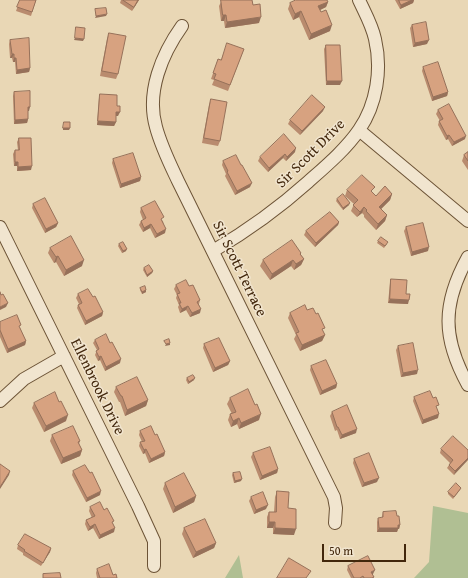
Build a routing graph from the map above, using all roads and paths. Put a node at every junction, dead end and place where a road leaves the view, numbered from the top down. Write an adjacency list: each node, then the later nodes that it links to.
1 (359, 0): 3 (street, Sir Scott Drive)
2 (182, 26): 6 (street, Sir Scott Terrace)
3 (359, 130): 4 (street); 6 (street, Sir Scott Drive)
4 (468, 221)
5 (0, 227): 8 (street, Ellenbrook Drive)
6 (213, 251): 11 (street, Sir Scott Terrace)
7 (468, 257): 9 (street)
8 (64, 356): 10 (street); 12 (street, Ellenbrook Drive)
9 (468, 385)
10 (0, 401)
11 (334, 522)
12 (154, 566)

